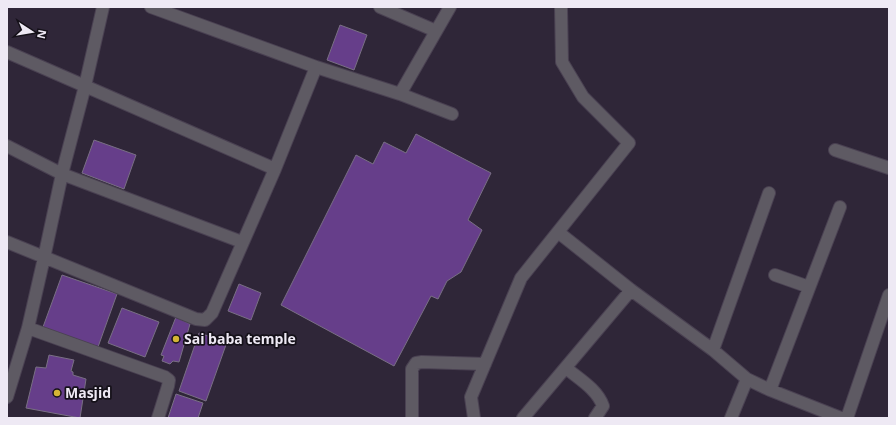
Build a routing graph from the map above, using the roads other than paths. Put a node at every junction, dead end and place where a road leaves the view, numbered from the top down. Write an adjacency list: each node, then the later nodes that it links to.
1 (103, 7): 9 (street)
2 (152, 7): 8 (street)
3 (380, 7): 6 (street)
4 (450, 7): 6 (street)
5 (561, 7): 19 (street)
6 (436, 31): 10 (street)
7 (7, 52): 9 (street)
8 (316, 67): 10 (street); 15 (street)
9 (86, 86): 15 (street); 16 (street)
10 (400, 94): 11 (street)
11 (452, 114)
12 (7, 146): 16 (street)
13 (835, 150): 14 (street)
14 (889, 168)
15 (275, 169): 21 (street)
16 (62, 174): 21 (street); 22 (street)
17 (769, 193): 28 (street)
18 (840, 207): 24 (street)
19 (558, 232): 25 (street); 29 (street)
20 (7, 242): 22 (street)
21 (242, 242): 22 (street)
22 (44, 258): 27 (street)
23 (775, 275): 24 (street)
24 (809, 287): 32 (street)
25 (631, 290): 28 (street); 30 (street)
26 (889, 295): 41 (street)
27 (28, 328): 33 (street); 34 (street)
28 (713, 350): 31 (street)
29 (485, 364): 35 (street); 36 (street)
30 (566, 368): 37 (street); 38 (street)
31 (748, 380): 32 (street); 39 (street)
32 (770, 390): 40 (street)
33 (7, 396)
34 (158, 418)
35 (412, 418)
36 (474, 418)
37 (523, 418)
38 (595, 418)
39 (731, 418)
40 (841, 418)
41 (847, 418)

